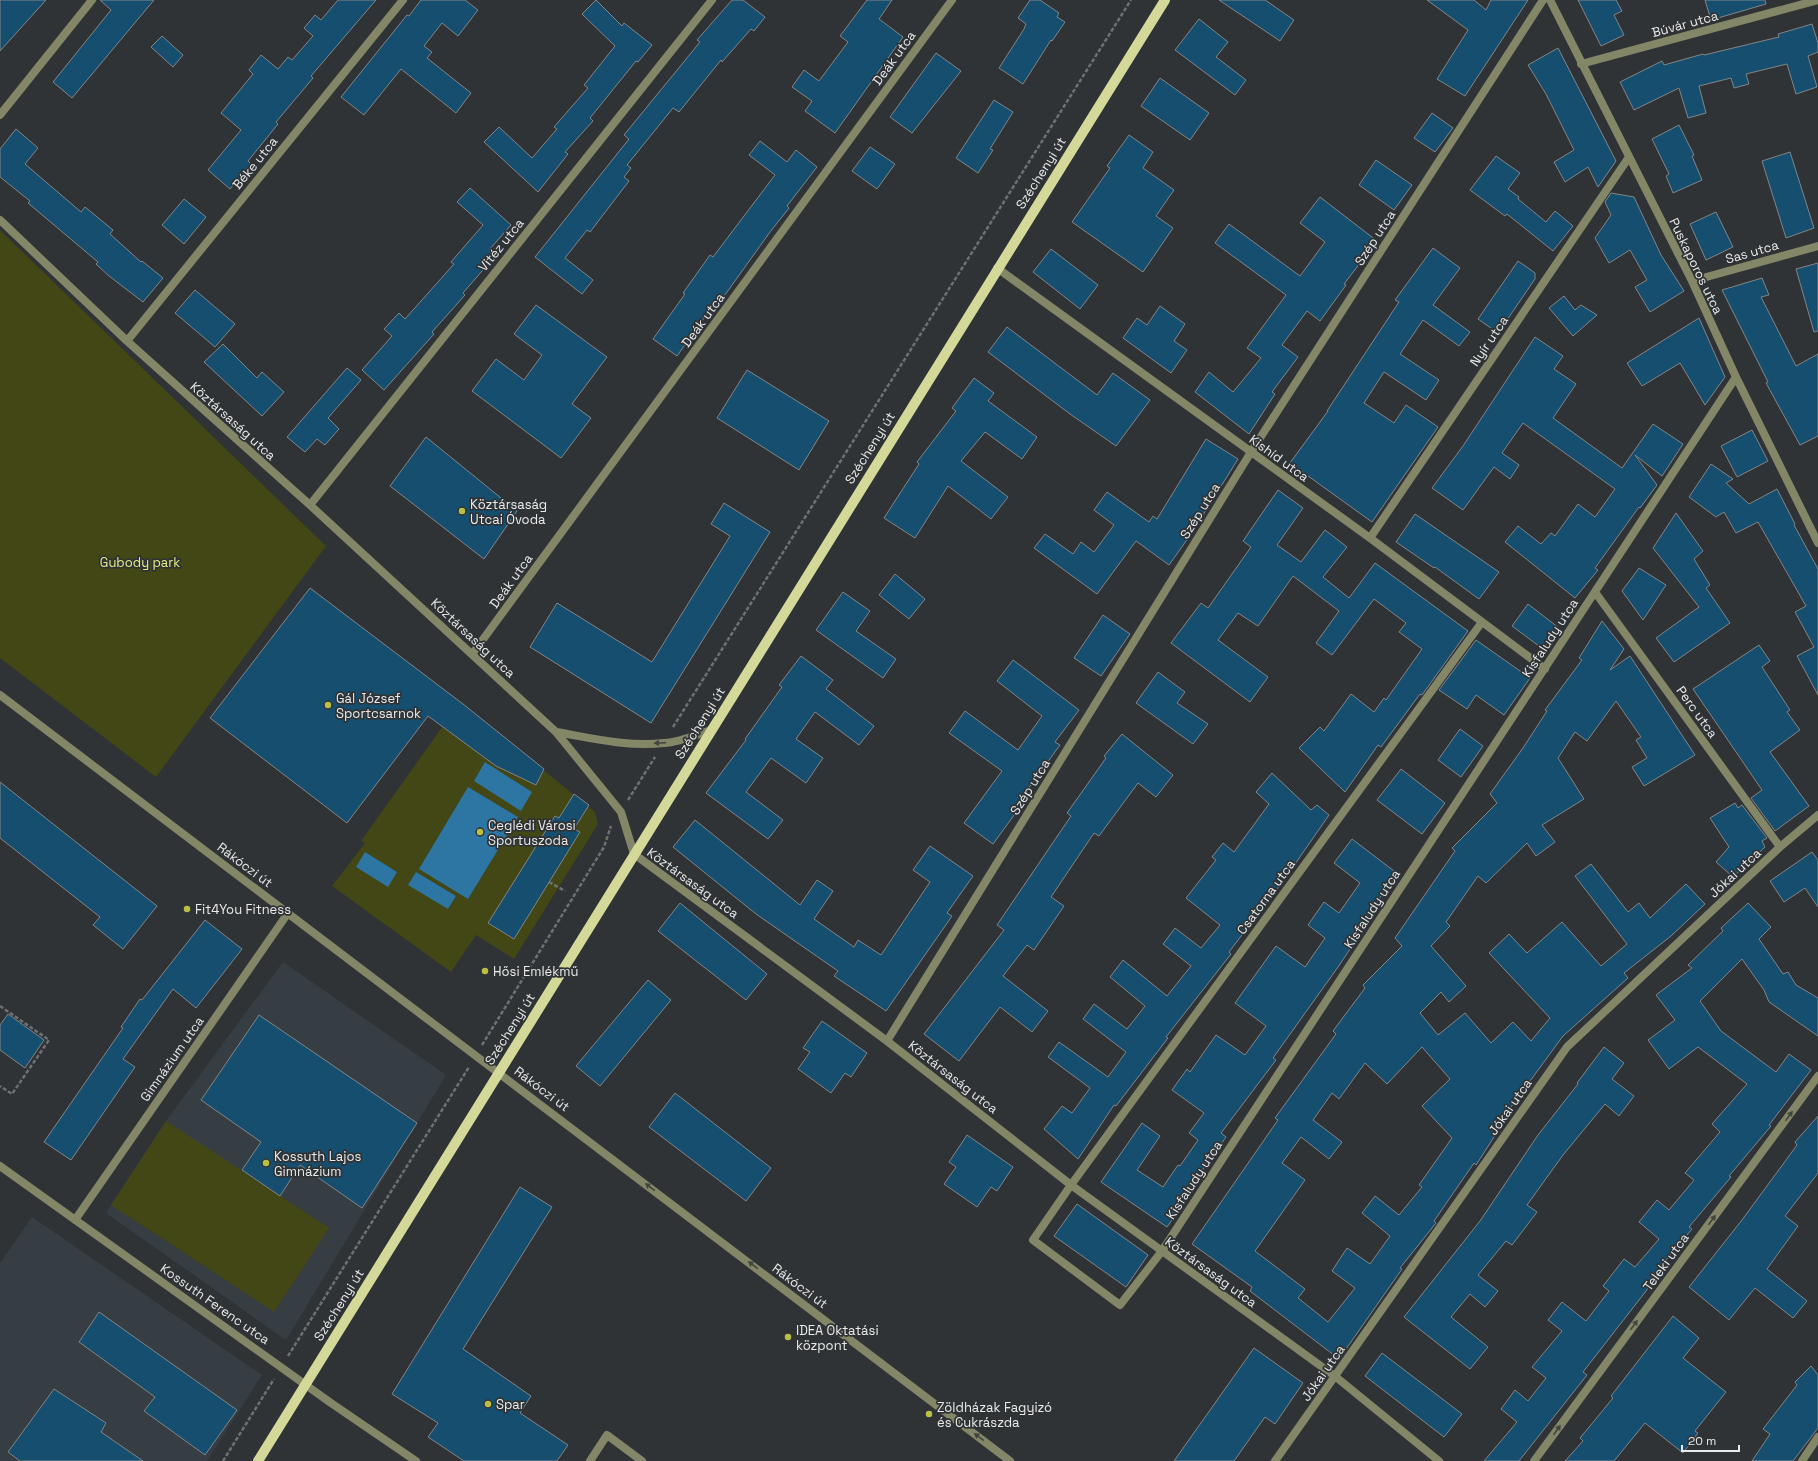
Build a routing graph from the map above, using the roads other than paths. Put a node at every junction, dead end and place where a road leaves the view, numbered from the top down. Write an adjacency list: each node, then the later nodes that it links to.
1 (92, 0): 10 (street)
2 (403, 0): 16 (street, Béke utca)
3 (712, 0): 19 (street, Vitéz utca)
4 (952, 0): 24 (street, Deák utca)
5 (1165, 0): 14 (main road, Széchenyi út)
6 (1543, 0): 18 (street, Szép utca)
7 (1550, 0): 9 (street, Puskaporos utca)
8 (1818, 0): 9 (street, Búvár utca)
9 (1581, 64): 11 (street, Puskaporos utca)
10 (0, 115)
11 (1629, 157): 15 (street, Puskaporos utca); 20 (street, Nyír utca)
12 (0, 220): 16 (street, Köztársaság utca)
13 (1818, 246): 15 (street, Sas utca)
14 (997, 268): 18 (street, Kishíd utca); 27 (main road, Széchenyi út)
15 (1692, 281): 17 (street, Puskaporos utca)
16 (127, 341): 19 (street, Köztársaság utca)
17 (1736, 377): 21 (street, Puskaporos utca); 22 (street, Kisfaludy utca)
18 (1251, 452): 20 (street, Kishíd utca); 33 (street, Szép utca)
19 (310, 505): 24 (street, Köztársaság utca)
20 (1370, 538): 23 (street, Kishíd utca)
21 (1818, 544)
22 (1596, 592): 25 (street, Kisfaludy utca); 30 (street, Perc utca)
23 (1482, 622): 25 (street, Kishíd utca); 37 (street, Csatorna utca)
24 (472, 653): 28 (street, Köztársaság utca)
25 (1545, 669): 39 (street, Kisfaludy utca)
26 (0, 695): 32 (street, Rákóczi út)
27 (711, 730): 28 (street, one-way to 28); 31 (main road, Széchenyi út)
28 (556, 732): 31 (street, Köztársaság utca)
29 (1818, 816): 30 (street, Jókai utca)
30 (1780, 847): 40 (street, Jókai utca)
31 (634, 854): 33 (street, Köztársaság utca); 34 (main road, Széchenyi út)
32 (288, 913): 34 (street, Rákóczi út); 38 (street, Gimnázium utca)
33 (887, 1041): 37 (street, Köztársaság utca)
34 (498, 1072): 41 (main road, Széchenyi út); 47 (street, Rákóczi út, one-way to 34)
35 (1818, 1076): 50 (street, Teleki utca, one-way to 35)
36 (0, 1166): 38 (street, Kossuth Ferenc utca)
37 (1071, 1185): 39 (street, Köztársaság utca); 39 (street, Kisfaludy utca)
38 (75, 1220): 41 (street, Kossuth Ferenc utca)
39 (1162, 1251): 40 (street, Köztársaság utca)
40 (1336, 1377): 48 (street, Jókai utca); 49 (street, Köztársaság utca)
41 (306, 1384): 43 (main road, Széchenyi út); 44 (street, Kossuth Ferenc utca)
42 (1818, 1437): 51 (street)
43 (258, 1461)
44 (416, 1461)
45 (590, 1461): 46 (street)
46 (642, 1461)
47 (1010, 1461)
48 (1275, 1461)
49 (1439, 1461)
50 (1534, 1461)
51 (1802, 1461)

